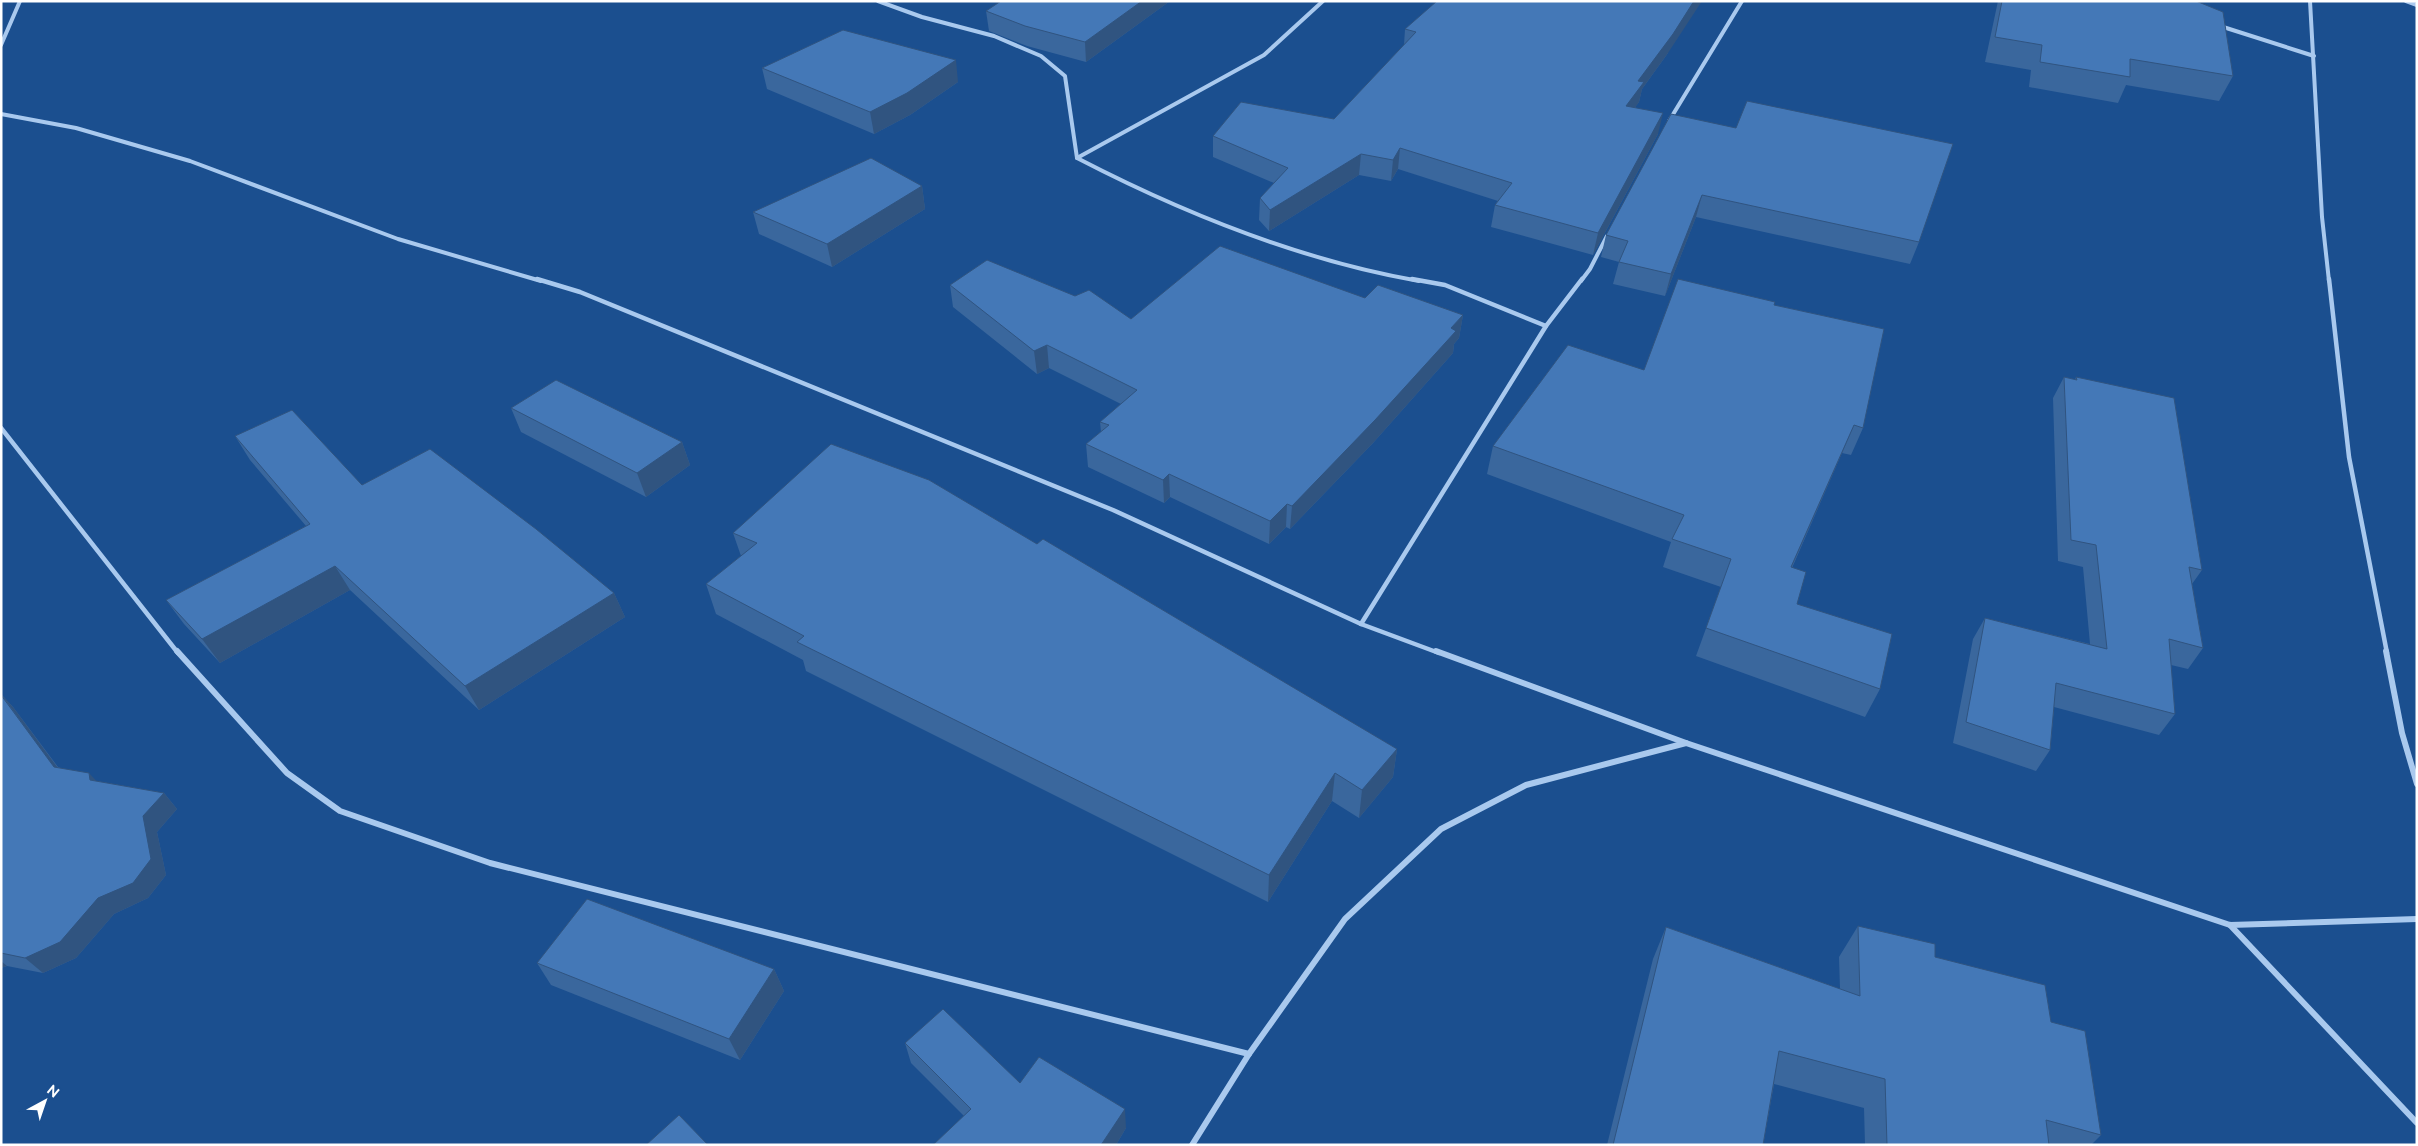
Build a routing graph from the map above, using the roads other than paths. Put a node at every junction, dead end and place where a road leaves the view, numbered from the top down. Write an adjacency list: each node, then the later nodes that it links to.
1 (20, 1): 9 (street)
2 (878, 1): 13 (street)
3 (1323, 1): 13 (street)
4 (1742, 1): 12 (street)
5 (2310, 1): 10 (street)
6 (2406, 1): 7 (street)
7 (2417, 5)
8 (2215, 25): 10 (street)
9 (1, 45)
10 (2314, 56): 19 (street)
11 (1, 114): 17 (street)
12 (1664, 130)
13 (1077, 158): 15 (street)
14 (1608, 234): 15 (street)
15 (1546, 326): 17 (street)
16 (1, 428): 22 (street)
17 (1361, 624): 18 (street)
18 (1686, 743): 21 (street); 22 (street)
19 (2417, 784)
20 (2417, 920): 21 (street)
21 (2230, 925): 23 (street)
22 (1249, 1054): 24 (street)
23 (2417, 1123)
24 (1192, 1145)

